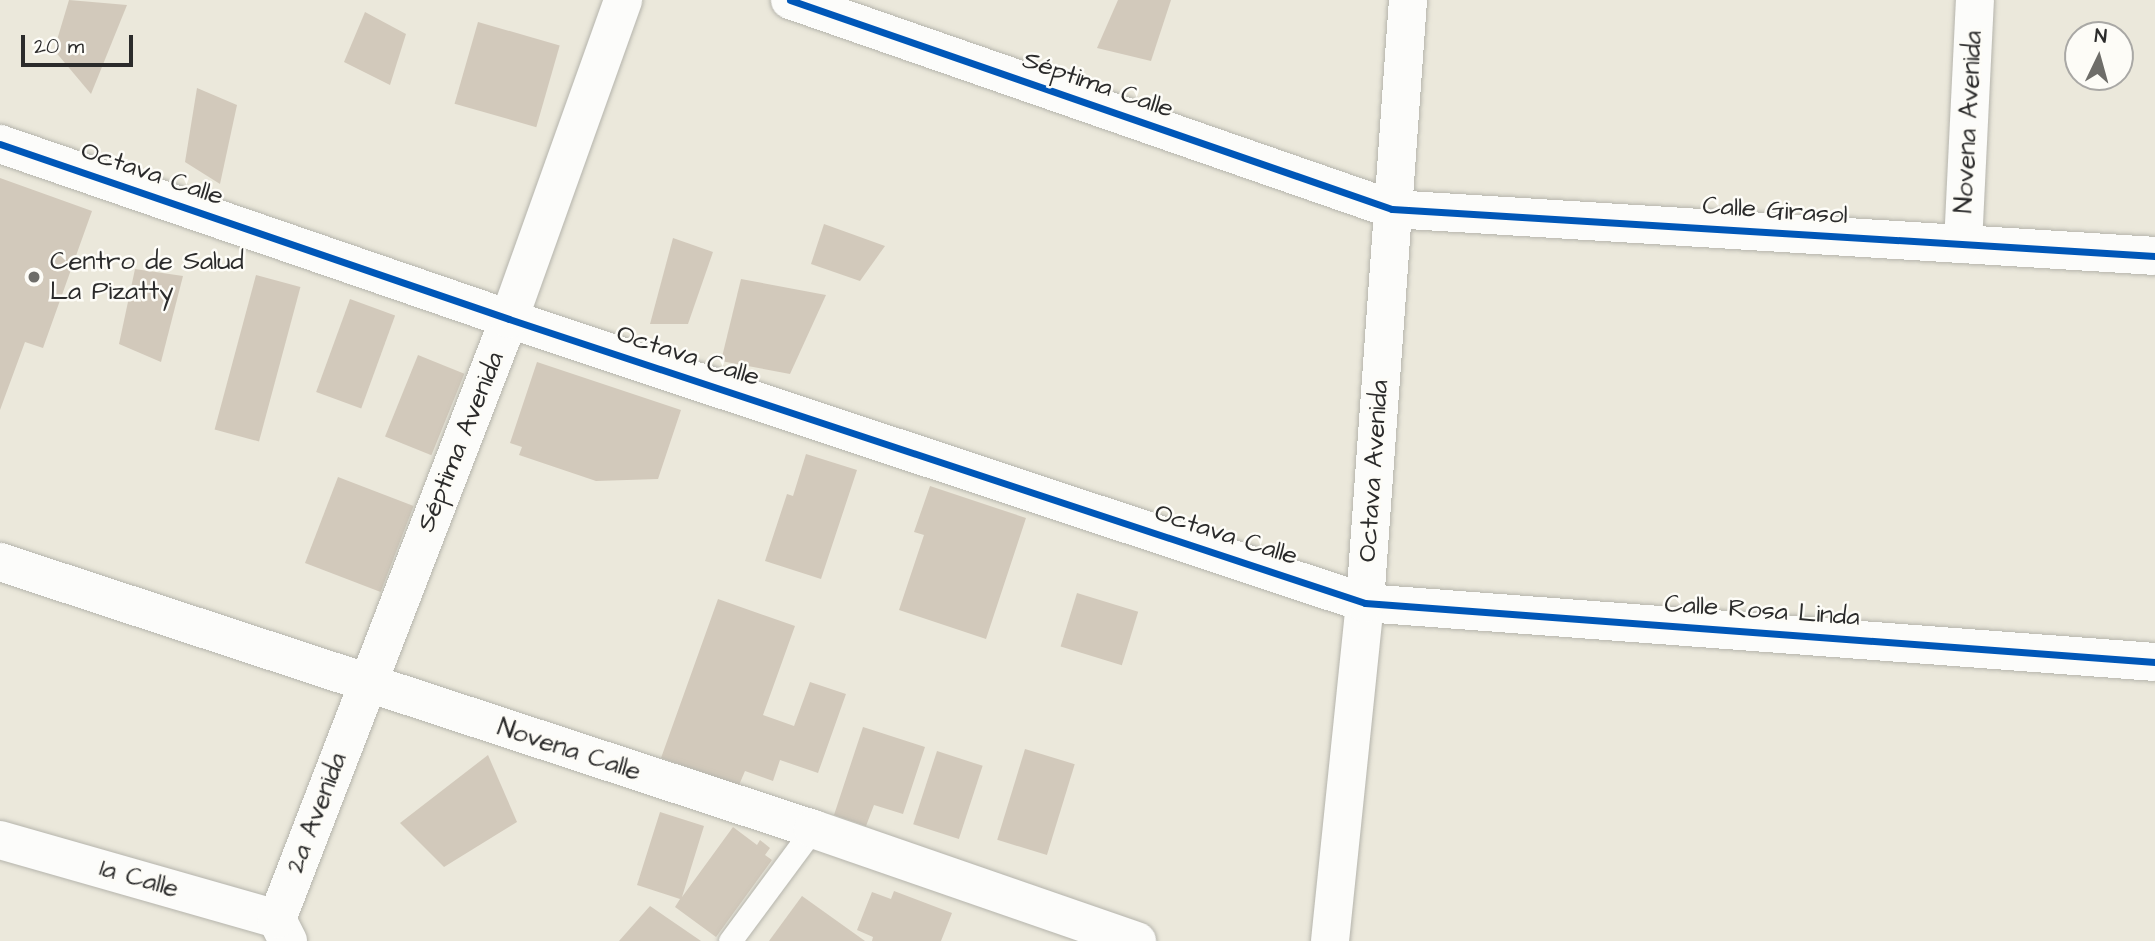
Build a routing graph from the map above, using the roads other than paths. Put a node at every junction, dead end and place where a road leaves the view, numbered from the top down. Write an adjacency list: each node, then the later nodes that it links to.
1 (623, 0): 9 (street, Séptima Avenida)
2 (790, 0): 6 (street, Séptima Calle)
3 (1408, 0): 6 (street, Octava Avenida)
4 (1975, 0): 7 (street, Novena Avenida)
5 (0, 144): 9 (street, Octava Calle)
6 (1392, 209): 7 (street, Calle Girasol); 11 (street, Octava Avenida)
7 (1963, 244): 8 (street, Calle Girasol)
8 (2155, 256)
9 (509, 319): 11 (street, Octava Calle); 13 (street, Séptima Avenida)
10 (0, 562): 13 (street, Novena Calle)
11 (1365, 603): 12 (street, Calle Rosa Linda); 19 (street, Octava Avenida)
12 (2155, 662)
13 (366, 684): 14 (street, Novena Calle); 16 (street, 2a Avenida)
14 (813, 829): 17 (lane); 18 (street, Novena Calle)
15 (0, 840): 16 (street, 1a Calle)
16 (283, 930)
17 (730, 941)
18 (1137, 941)
19 (1330, 941)

